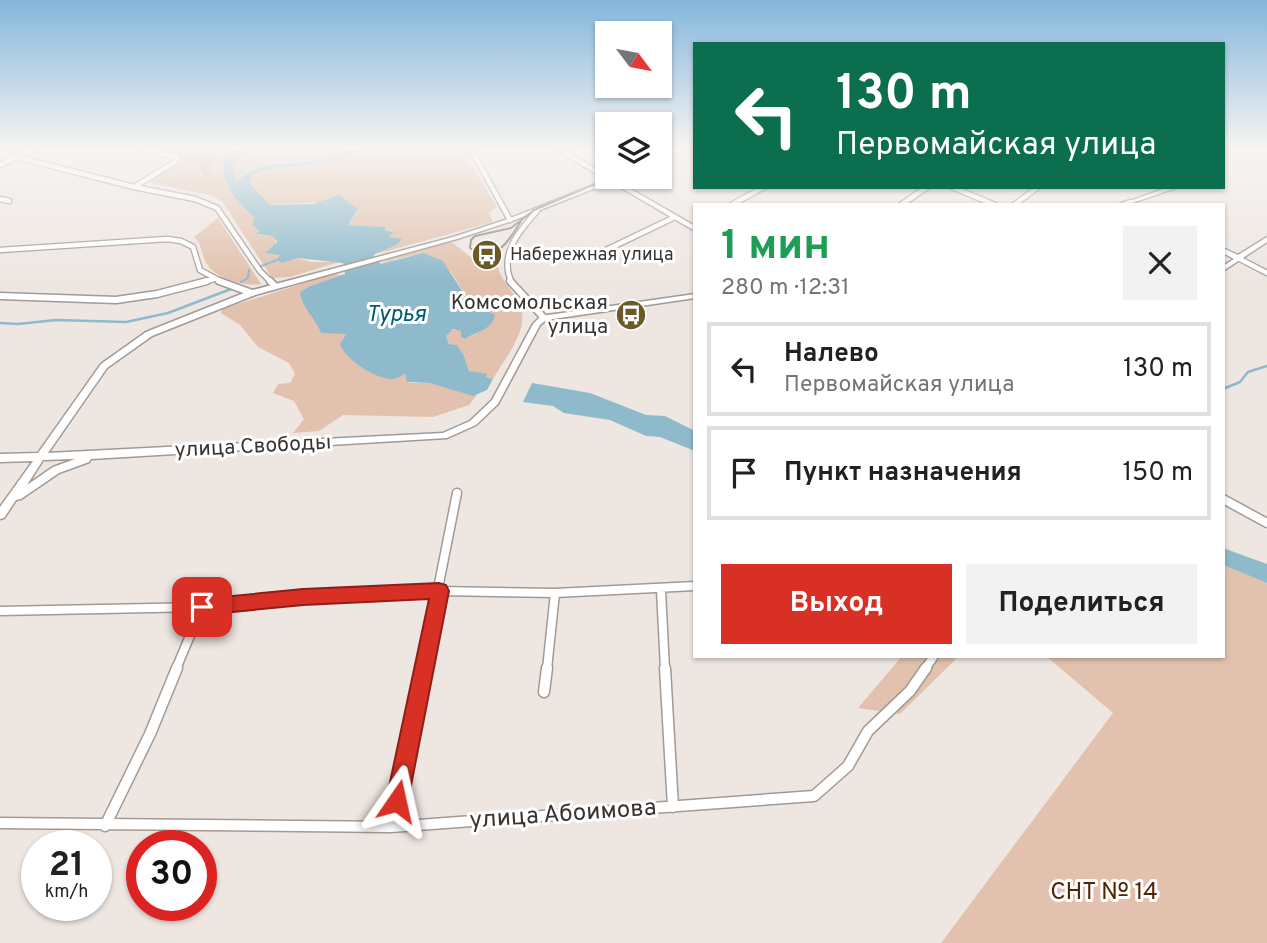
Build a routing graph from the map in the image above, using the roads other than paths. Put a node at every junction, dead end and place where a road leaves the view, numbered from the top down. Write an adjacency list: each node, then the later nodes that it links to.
1 (154, 191): 29 (street)
2 (494, 191): 19 (street)
3 (584, 191): 17 (main road)
4 (635, 191): 18 (main road)
5 (757, 191): 12 (street)
6 (922, 191): 13 (main road)
7 (962, 191): 14 (street)
8 (1033, 191): 15 (street)
9 (1165, 191): 16 (main road)
10 (0, 199): 11 (street)
11 (9, 201)
12 (735, 203)
13 (903, 203)
14 (990, 203)
15 (1017, 203)
16 (1132, 203)
17 (537, 211): 19 (main road); 33 (street)
18 (675, 217): 20 (main road); 23 (street)
19 (510, 220): 29 (main road)
20 (693, 226)
21 (1267, 239): 25 (main road)
22 (0, 250): 28 (street)
23 (604, 251)
24 (1225, 251): 25 (main road)
25 (1238, 258): 26 (main road); 27 (street)
26 (1225, 268)
27 (1267, 273)
28 (214, 279): 30 (street); 31 (street)
29 (275, 286): 30 (main road)
30 (252, 293): 35 (main road)
31 (0, 296)
32 (693, 296): 33 (main road)
33 (544, 318): 34 (main road, улица Свободы)
34 (100, 455): 35 (main road, улица Свободы); 39 (main road)
35 (40, 457): 36 (main road, улица Свободы); 39 (main road)
36 (0, 458)
37 (457, 494): 43 (street)
38 (1225, 500): 40 (street)
39 (0, 515)
40 (1267, 523)
41 (693, 586): 42 (street)
42 (661, 590): 44 (street); 49 (street)
43 (439, 591): 44 (street); 45 (street); 52 (street)
44 (555, 593): 48 (street)
45 (202, 607): 46 (street); 51 (street)
46 (0, 611)
47 (933, 658): 49 (street, улица Абоимова)
48 (544, 692)
49 (673, 807): 52 (street, улица Абоимова)
50 (0, 823): 51 (street, улица Абоимова)
51 (105, 826): 52 (street, улица Абоимова)
52 (391, 827)

